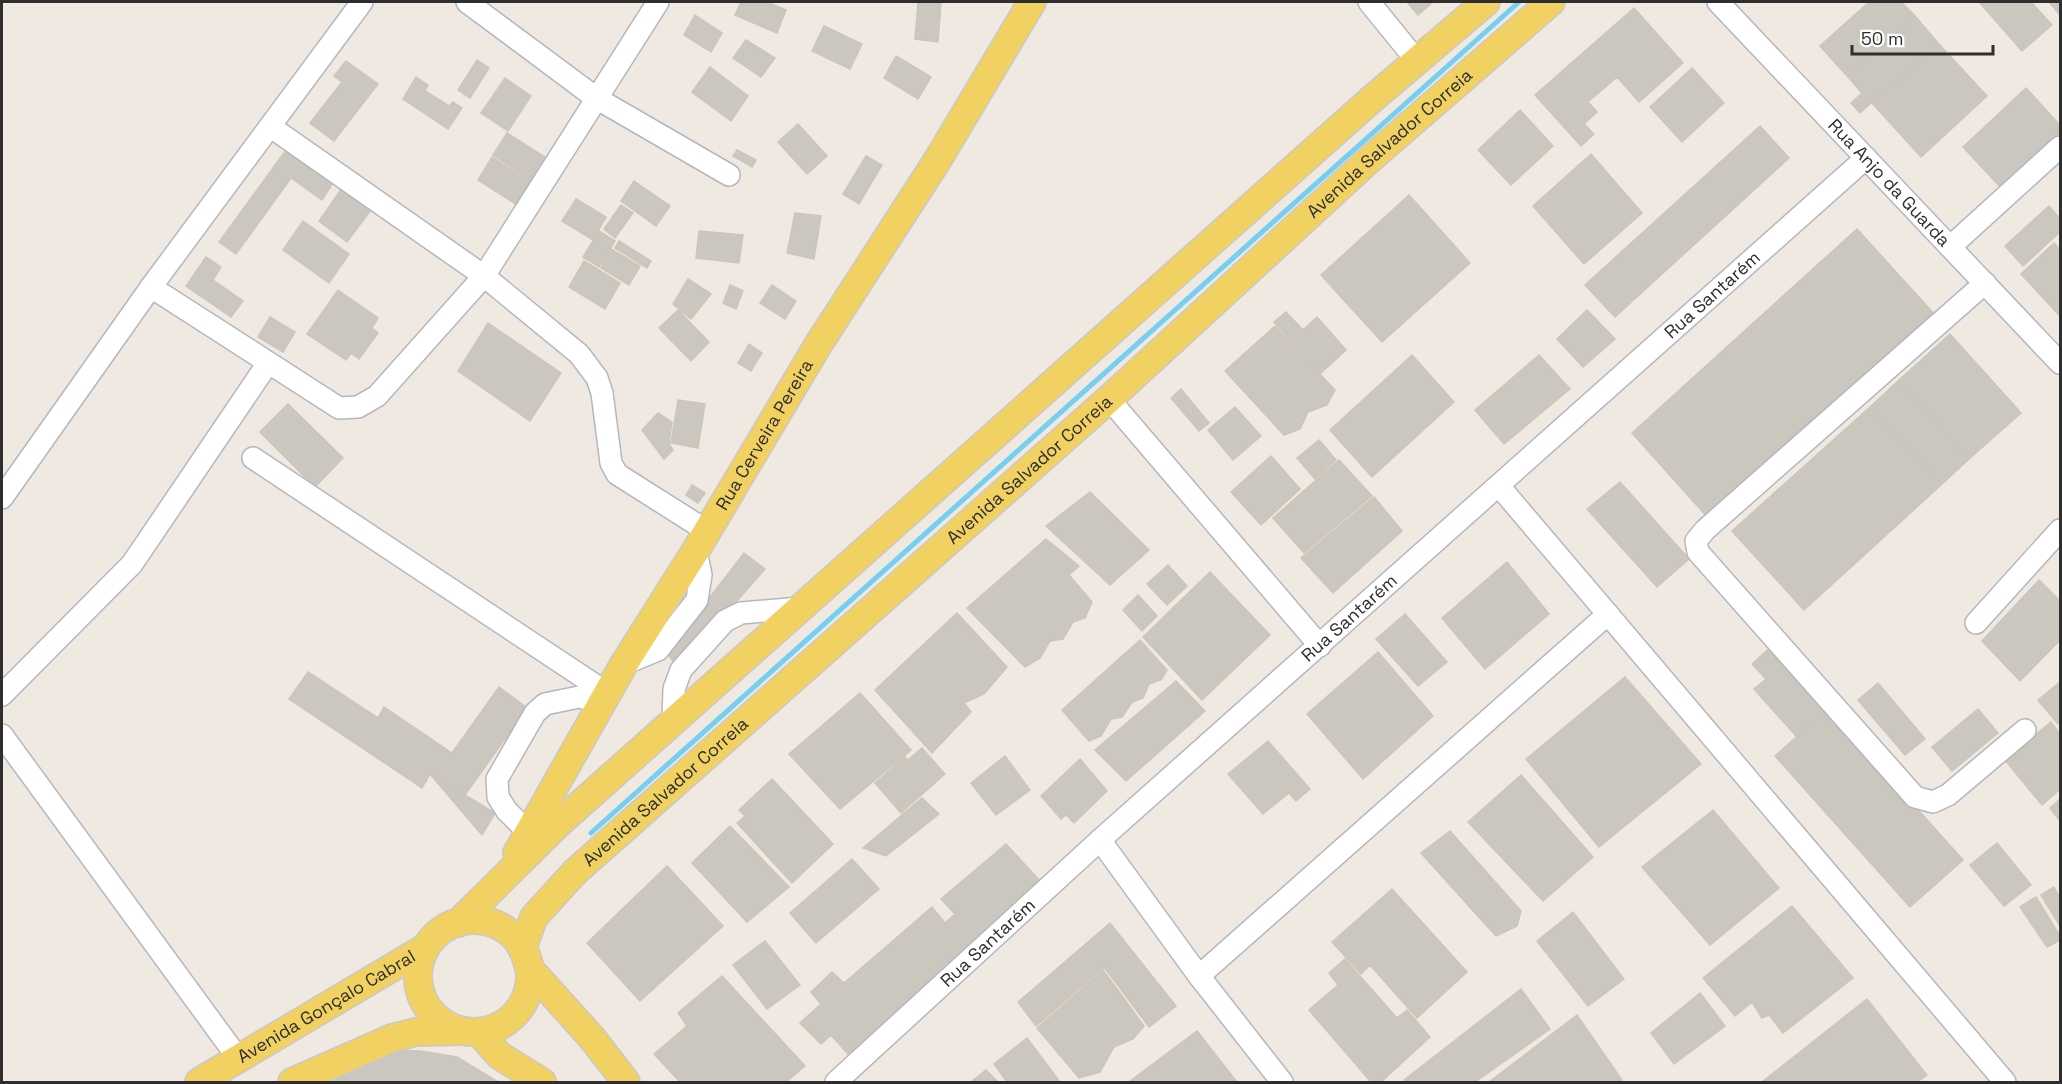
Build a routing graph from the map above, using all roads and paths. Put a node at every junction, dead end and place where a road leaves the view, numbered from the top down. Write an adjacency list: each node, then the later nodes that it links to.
1 (362, 2): 11 (street)
2 (467, 2): 10 (street)
3 (658, 2): 10 (street)
4 (1032, 2): 26 (main road, Rua Cerveira Pereira)
5 (1369, 2): 9 (street)
6 (1486, 2): 9 (main road)
7 (1551, 2): 21 (main road, Avenida Salvador Correia)
8 (1718, 2): 13 (street, Rua Anjo da Guarda)
9 (1417, 61): 27 (main road)
10 (596, 98): 14 (street); 16 (street)
11 (271, 127): 16 (street); 18 (street)
12 (2061, 147): 15 (street)
13 (1866, 158): 15 (street, Rua Anjo da Guarda); 23 (street, Rua Santarém)
14 (729, 175)
15 (1950, 247): 17 (street, Rua Anjo da Guarda)
16 (484, 276): 19 (street); 26 (street)
17 (1985, 283): 20 (street, Rua Anjo da Guarda); 34 (street)
18 (151, 287): 19 (street); 24 (street)
19 (268, 363): 31 (street)
20 (2061, 363)
21 (1109, 399): 30 (street); 41 (main road, Avenida Salvador Correia)
22 (253, 458): 32 (street)
23 (1499, 486): 28 (street); 30 (street, Rua Santarém)
24 (2, 498)
25 (2061, 530): 29 (street)
26 (702, 540): 32 (main road, Rua Cerveira Pereira)
27 (800, 608): 33 (main road); 33 (street)
28 (1608, 614): 42 (street); 51 (street)
29 (1976, 623)
30 (1320, 646): 37 (street, Rua Santarém)
31 (2, 694)
32 (604, 697): 36 (main road, Rua Cerveira Pereira); 36 (street)
33 (673, 721): 38 (main road)
34 (2025, 730)
35 (2, 735): 44 (street)
36 (528, 832): 38 (main road, Rua Cerveira Pereira)
37 (1100, 840): 42 (street); 49 (street, Rua Santarém)
38 (506, 875): 39 (main road)
39 (458, 923): 40 (main road); 41 (main road)
40 (425, 948): 43 (main road); 44 (main road, Avenida Gonçalo Cabral)
41 (525, 959): 43 (main road); 48 (main road)
42 (1198, 976): 50 (street)
43 (471, 1031): 46 (main road); 47 (main road)
44 (238, 1058): 45 (main road, Avenida Gonçalo Cabral)
45 (199, 1083)
46 (292, 1083)
47 (542, 1083)
48 (626, 1083)
49 (836, 1083)
50 (1282, 1083)
51 (2005, 1083)

